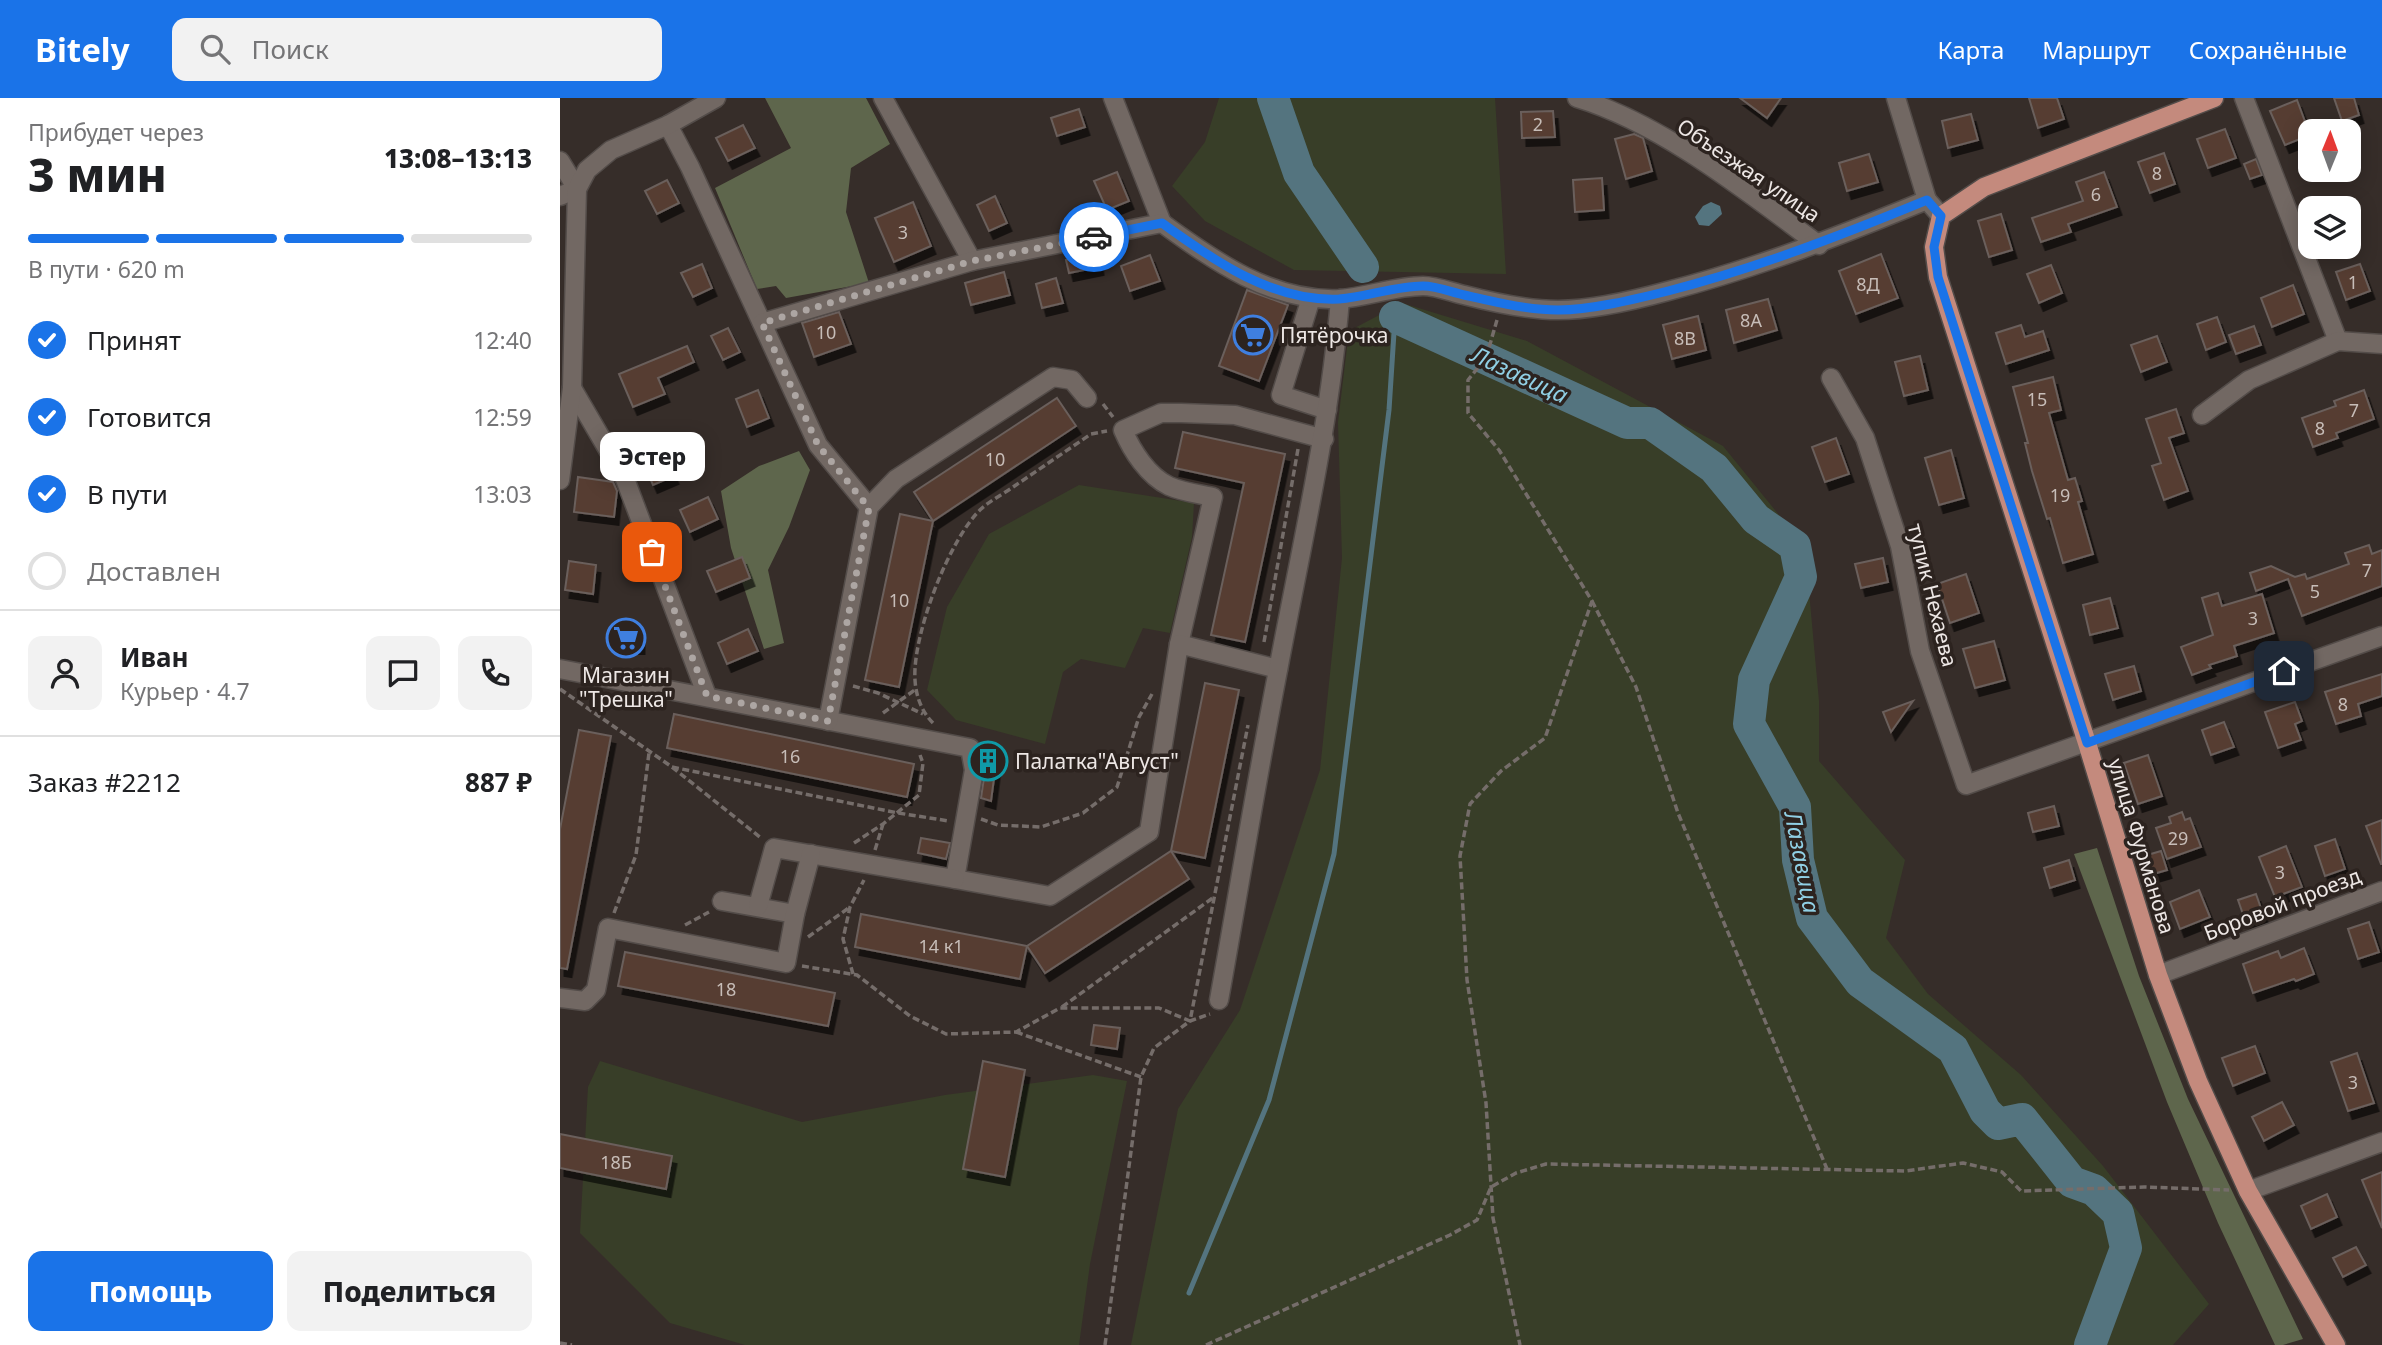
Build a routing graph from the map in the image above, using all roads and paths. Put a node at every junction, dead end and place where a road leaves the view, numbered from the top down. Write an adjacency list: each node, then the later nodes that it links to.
1 (716, 98): 9 (street)
2 (883, 98): 16 (street)
3 (1114, 98): 14 (street)
4 (1577, 98): 15 (street, Объезжая улица)
5 (1896, 98): 12 (street)
6 (2214, 98): 8 (main road)
7 (2244, 98): 21 (street)
8 (2178, 104): 13 (main road)
9 (668, 125): 11 (street); 20 (street)
10 (560, 161): 11 (street)
11 (568, 192): 24 (street)
12 (1927, 200): 13 (street); 15 (street)
13 (1941, 216): 47 (main road, улица Фурманова)
14 (1162, 223): 16 (street); 17 (street)
15 (1819, 245): 19 (street)
16 (972, 261): 20 (street)
17 (1311, 298): 18 (street); 26 (street)
18 (1340, 299): 19 (street); 26 (street)
19 (1502, 304): 32 (path)
20 (762, 323): 31 (street)
21 (2338, 341): 22 (street); 27 (street)
22 (2382, 344)
23 (1831, 378): 47 (street, тупик Нехаева)
24 (572, 388): 30 (street); 41 (street)
25 (1087, 398): 28 (path); 31 (street)
26 (1327, 410): 29 (street)
27 (2202, 415)
28 (1123, 430): 29 (street); 34 (street); 39 (path)
29 (1324, 439): 36 (street)
30 (560, 480)
31 (869, 508): 37 (street)
32 (1592, 601): 77 (path); 78 (path)
33 (2382, 636): 47 (street)
34 (1179, 644): 36 (street); 58 (street)
35 (560, 669): 41 (street)
36 (1278, 669): 71 (street)
37 (837, 676): 42 (path); 44 (street)
38 (560, 689): 49 (path)
39 (916, 689): 42 (path); 43 (path)
40 (1153, 693): 52 (path)
41 (707, 696): 44 (street)
42 (897, 703): 43 (path); 45 (path)
43 (925, 715): 48 (path)
44 (828, 721): 45 (street)
45 (873, 730): 46 (street)
46 (913, 737): 48 (street); 51 (path)
47 (2087, 743): 69 (main road, улица Фурманова)
48 (952, 745): 52 (street)
49 (649, 753): 50 (path); 65 (path)
50 (671, 767): 51 (path); 54 (path)
51 (898, 813): 52 (path); 53 (path)
52 (965, 819): 58 (street)
53 (883, 824): 56 (path); 57 (path)
54 (774, 848): 55 (street); 62 (street)
55 (811, 854): 56 (street); 64 (street)
56 (831, 857): 57 (street)
57 (870, 864): 58 (street); 63 (path)
58 (955, 879)
59 (2382, 891): 69 (street, Боровой проезд)
60 (1214, 897): 72 (path)
61 (722, 901): 62 (street); 66 (path)
62 (758, 906): 64 (street)
63 (850, 907): 67 (path); 68 (path)
64 (795, 914): 67 (street)
65 (608, 928): 66 (street); 70 (street)
66 (658, 938): 67 (street)
67 (787, 956): 68 (path)
68 (853, 974): 74 (path)
69 (2158, 975): 79 (main road, улица Фурманова)
70 (560, 998)
71 (1219, 1000): 73 (path)
72 (1060, 1008): 73 (path); 74 (path)
73 (1190, 1021): 75 (path)
74 (1016, 1032): 75 (path)
75 (1141, 1077): 82 (path)
76 (2382, 1142): 79 (street)
77 (1827, 1169): 78 (path); 79 (path)
78 (1491, 1188): 83 (path); 84 (path)
79 (2248, 1192): 85 (main road, улица Фурманова)
80 (560, 1343): 81 (path)
81 (572, 1345)
82 (1105, 1345)
83 (1206, 1345)
84 (1520, 1345)
85 (2336, 1345)

